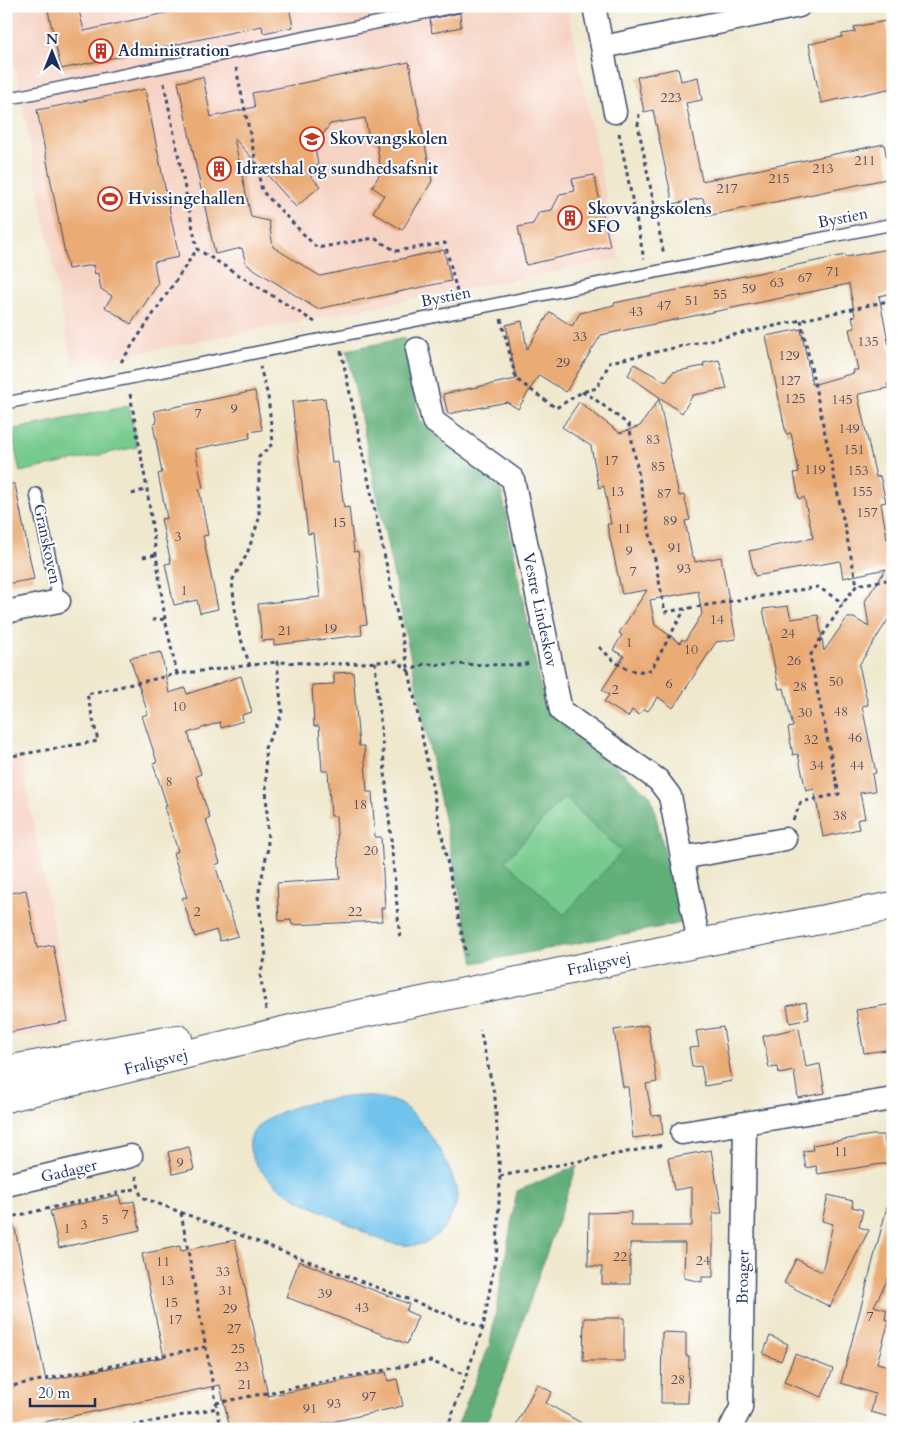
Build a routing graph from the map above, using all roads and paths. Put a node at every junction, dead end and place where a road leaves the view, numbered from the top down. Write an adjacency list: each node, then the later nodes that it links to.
1 (458, 6): 5 (lane)
2 (594, 6): 4 (street)
3 (799, 6): 4 (street)
4 (603, 47): 9 (street)
5 (233, 52): 6 (lane); 16 (path)
6 (161, 67): 7 (lane); 11 (path)
7 (6, 99)
8 (637, 105): 12 (path)
9 (615, 112): 13 (path)
10 (893, 224): 12 (lane, Bystien)
11 (197, 249): 18 (path); 22 (path)
12 (667, 270): 13 (lane, Bystien)
13 (647, 274): 15 (lane, Bystien)
14 (893, 300): 17 (path)
15 (497, 304): 16 (lane, Bystien); 23 (path)
16 (462, 311): 18 (lane, Bystien)
17 (801, 320): 23 (path); 31 (path)
18 (338, 336): 20 (lane, Bystien); 43 (path)
19 (417, 349): 39 (street, Vestre Lindeskov)
20 (255, 352): 21 (lane, Bystien); 42 (path)
21 (128, 378): 22 (lane, Bystien); 25 (path)
22 (107, 383): 24 (lane, Bystien)
23 (582, 392): 34 (path)
24 (6, 403)
25 (148, 489): 27 (path); 28 (path)
26 (36, 494): 32 (lane, Granskoven)
27 (132, 494)
28 (156, 556): 29 (path); 36 (path)
29 (143, 557)
30 (893, 579): 31 (path)
31 (857, 585): 33 (path)
32 (59, 601): 35 (street, Granskoven)
33 (842, 603): 34 (path); 46 (path)
34 (686, 608): 38 (path)
35 (6, 612)
36 (165, 619): 37 (path); 44 (path)
37 (152, 620)
38 (599, 647)
39 (550, 657): 43 (path); 47 (street, Vestre Lindeskov)
40 (277, 662): 41 (path); 42 (path); 53 (path)
41 (375, 662): 43 (path); 49 (path)
42 (250, 666): 44 (path)
43 (409, 671): 51 (path)
44 (177, 674): 45 (path)
45 (6, 757)
46 (786, 839): 47 (street)
47 (682, 858): 50 (street, Vestre Lindeskov)
48 (893, 906): 50 (street, Fraligsvej)
49 (400, 939)
50 (699, 943): 52 (street, Fraligsvej)
51 (466, 955)
52 (307, 1025): 53 (street, Fraligsvej); 56 (street, Fraligsvej)
53 (269, 1028): 55 (street, Fraligsvej)
54 (480, 1030): 61 (path)
55 (6, 1070)
56 (6, 1098)
57 (893, 1099): 58 (street)
58 (745, 1123): 59 (street); 75 (street, Broager)
59 (682, 1133): 61 (path)
60 (131, 1156): 62 (street, Gadager); 63 (path)
61 (500, 1176): 66 (path)
62 (6, 1185)
63 (139, 1188): 64 (path); 65 (path)
64 (181, 1213): 66 (path); 67 (path)
65 (6, 1218)
66 (483, 1328): 68 (path)
67 (205, 1347): 69 (path); 70 (path)
68 (466, 1375): 70 (path); 74 (path)
69 (6, 1387)
70 (216, 1403): 71 (path)
71 (218, 1408): 72 (path); 73 (path)
72 (117, 1429)
73 (221, 1429)
74 (447, 1429)
75 (730, 1429)

